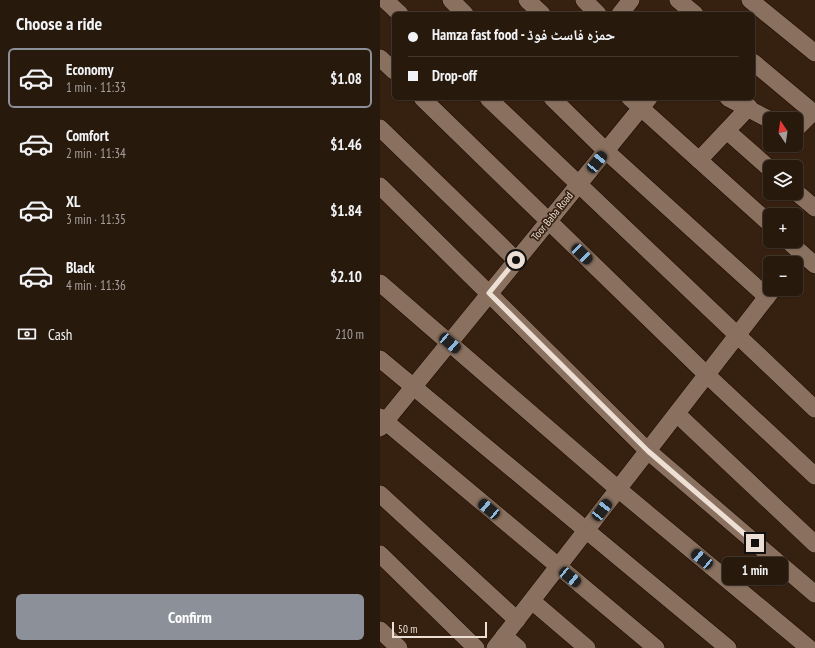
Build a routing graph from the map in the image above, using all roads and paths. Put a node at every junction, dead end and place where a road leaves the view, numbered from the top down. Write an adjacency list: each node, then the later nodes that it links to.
1 (385, 0): 8 (street)
2 (451, 0): 9 (street)
3 (527, 0): 10 (street)
4 (584, 0): 11 (street)
5 (631, 0): 12 (street)
6 (678, 0): 13 (street)
7 (750, 0): 14 (street)
8 (398, 12)
9 (464, 12)
10 (540, 12)
11 (596, 12)
12 (622, 12)
13 (693, 12)
14 (815, 53)
15 (380, 58): 17 (street)
16 (755, 64): 25 (street)
17 (392, 69)
18 (424, 100): 36 (street)
19 (490, 100): 31 (street)
20 (554, 100): 28 (street)
21 (732, 100): 23 (street)
22 (640, 101): 28 (street, Toor Baba Road); 29 (street)
23 (748, 107): 24 (street); 27 (street)
24 (763, 116)
25 (803, 123)
26 (380, 128): 37 (street)
27 (727, 131): 29 (street); 30 (street)
28 (606, 150): 31 (street, Toor Baba Road); 41 (street)
29 (699, 160): 35 (street)
30 (763, 163)
31 (578, 184): 36 (street, Toor Baba Road); 44 (street)
32 (380, 186): 42 (street)
33 (803, 198): 34 (street)
34 (815, 208)
35 (763, 218)
36 (548, 221): 37 (street, Toor Baba Road); 47 (street)
37 (516, 260): 42 (street, Toor Baba Road)
38 (803, 260): 39 (street)
39 (815, 265)
40 (380, 283): 45 (street)
41 (763, 287)
42 (489, 293): 45 (street, Toor Baba Road); 52 (street)
43 (768, 296): 44 (street)
44 (738, 335): 47 (street); 49 (street)
45 (450, 343): 48 (street, Toor Baba Road); 54 (street)
46 (380, 359): 48 (street)
47 (707, 375): 50 (street); 53 (street)
48 (414, 387): 51 (street, Toor Baba Road); 56 (street)
49 (815, 409)
50 (677, 414): 52 (street); 57 (street)
51 (382, 422): 59 (street)
52 (648, 451): 54 (street); 60 (street)
53 (815, 476)
54 (618, 489): 56 (street); 71 (street)
55 (380, 494): 62 (street)
56 (586, 530): 59 (street); 70 (street)
57 (815, 544)
58 (380, 554): 66 (street)
59 (558, 567): 61 (street); 69 (street)
60 (815, 594)
61 (532, 600): 62 (street); 68 (street)
62 (517, 620): 64 (street)
63 (380, 630): 65 (street)
64 (500, 642): 67 (street)
65 (399, 648)
66 (476, 648)
67 (518, 648)
68 (587, 648)
69 (656, 648)
70 (728, 648)
71 (809, 648)

